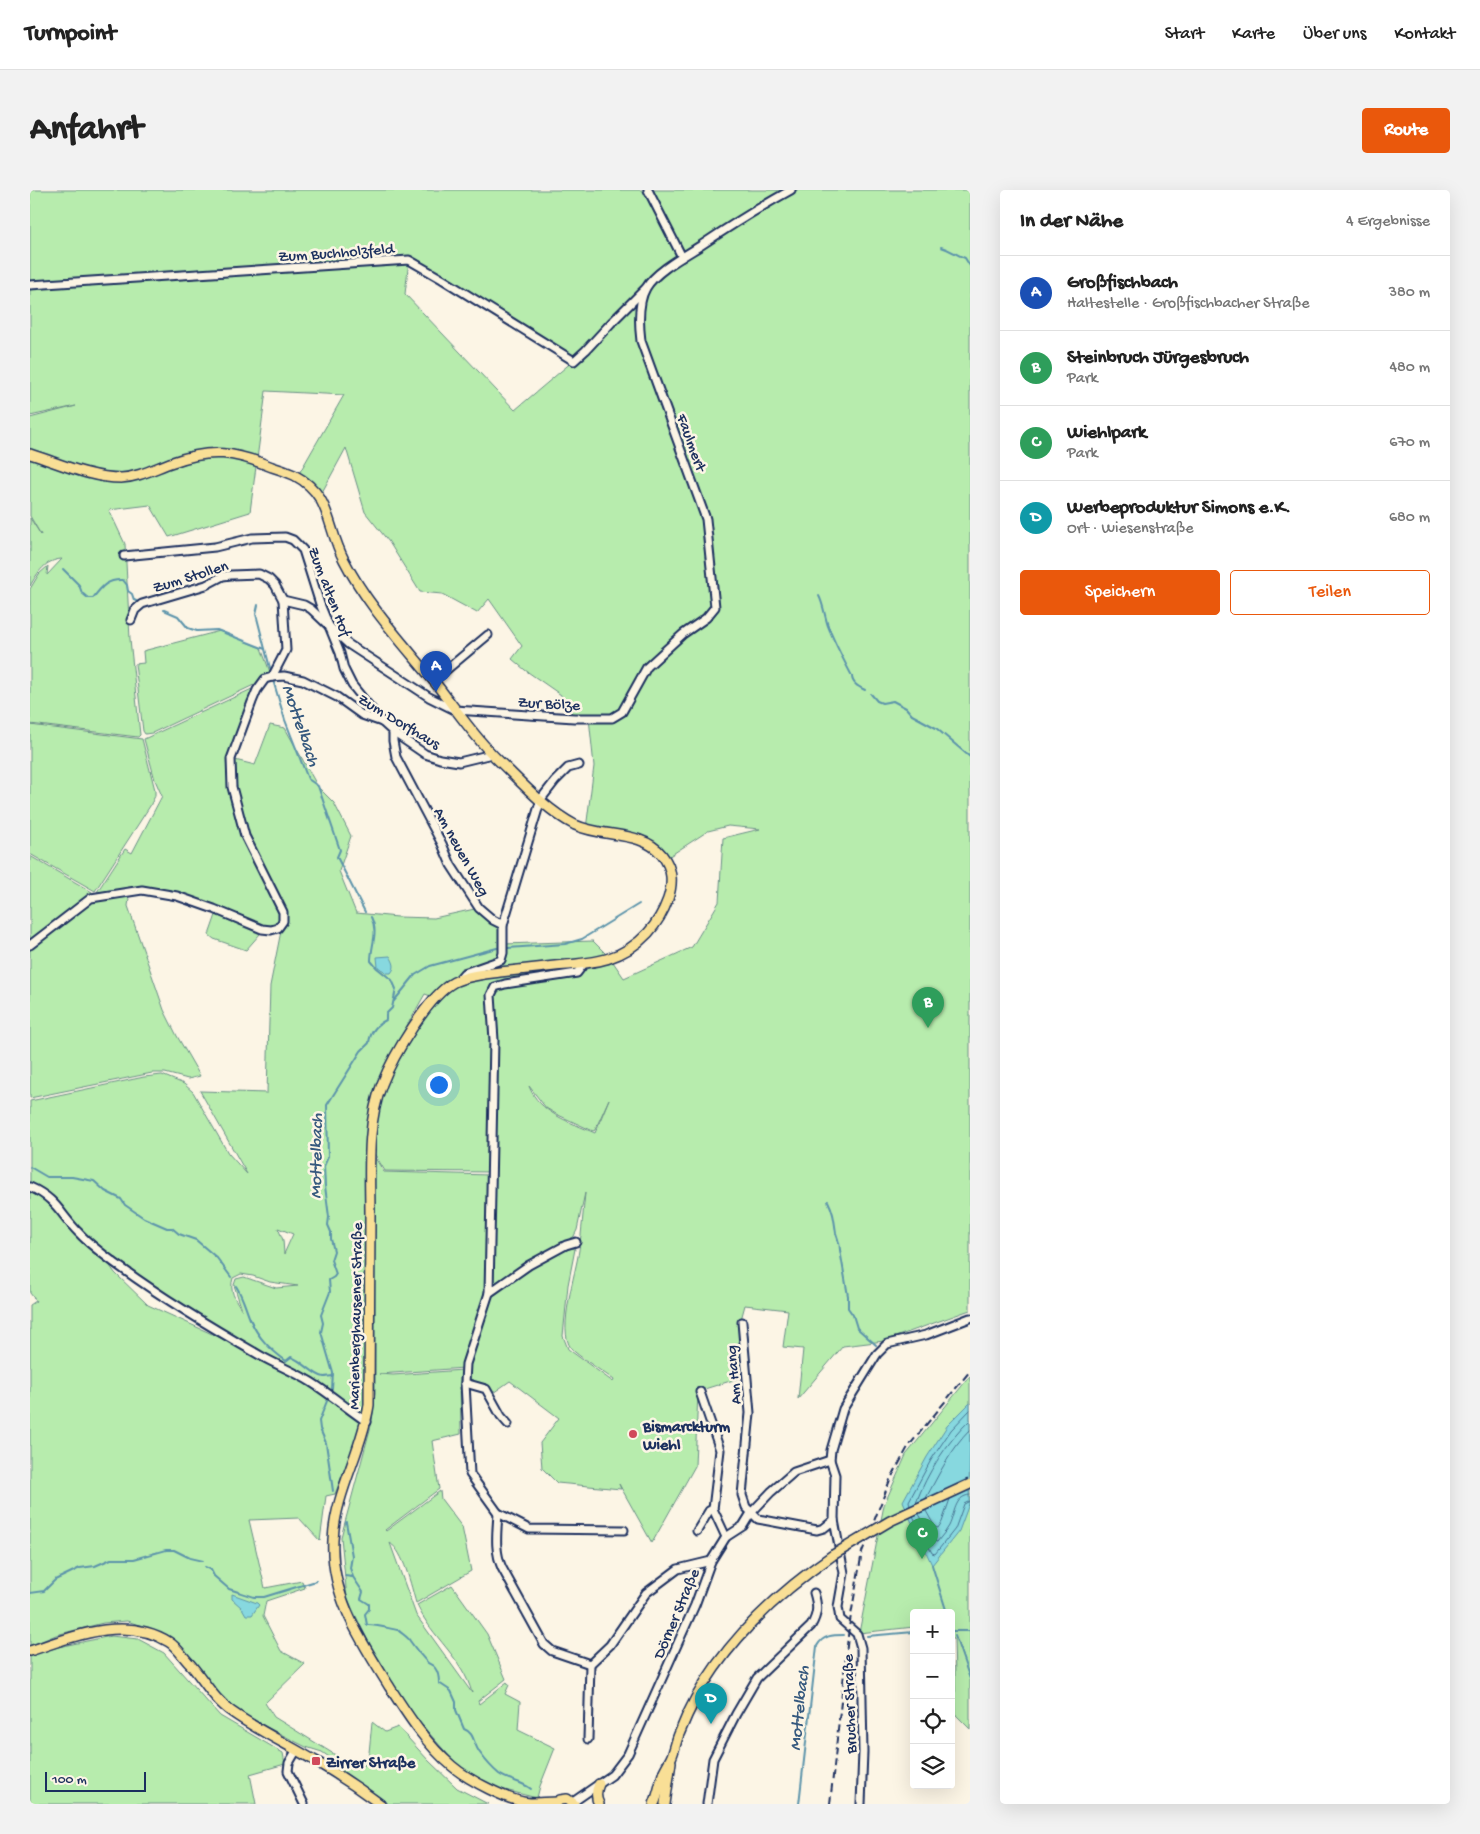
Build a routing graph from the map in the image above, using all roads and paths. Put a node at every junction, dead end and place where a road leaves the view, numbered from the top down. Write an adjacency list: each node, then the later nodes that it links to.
1 (648, 190): 3 (street)
2 (791, 190): 3 (street)
3 (682, 257): 5 (street)
4 (30, 285): 5 (street, Zum Buchholzfeld)
5 (645, 289): 14 (street, Faulmert)
6 (30, 454): 13 (main road)
7 (124, 556): 10 (street, Zum alten Hof)
8 (283, 600): 9 (street, Zum Stollen); 10 (street); 12 (street, Zum Stollen)
9 (131, 620)
10 (329, 627): 15 (street); 16 (street, Zum alten Hof)
11 (488, 635): 13 (street)
12 (272, 677): 16 (street, Zum Dorfhaus); 22 (street)
13 (433, 681): 15 (main road)
14 (632, 697): 15 (street, Zur Bölze)
15 (455, 710): 18 (main road)
16 (382, 722): 17 (street, Zum Dorfhaus)
17 (394, 732): 18 (street, Zum Dorfhaus); 21 (street, Am neuen Weg)
18 (492, 754): 20 (main road)
19 (579, 765): 20 (street)
20 (541, 799): 21 (street); 23 (main road)
21 (503, 925): 24 (street)
22 (30, 945)
23 (583, 964): 24 (main road); 27 (street)
24 (458, 980): 32 (main road, Marienberghausener Straße)
25 (30, 1188): 32 (street)
26 (576, 1242): 27 (street)
27 (489, 1293): 30 (street)
28 (970, 1318): 34 (street, Brucher Straße)
29 (742, 1322): 38 (street, Am Hang)
30 (465, 1383): 33 (street); 37 (street)
31 (700, 1392): 36 (street)
32 (367, 1422): 52 (main road, Marienberghausener Straße)
33 (508, 1424)
34 (830, 1460): 38 (street, Dörner Straße); 39 (street, Brucher Straße)
35 (970, 1484): 49 (main road, bridge)
36 (714, 1509): 41 (street); 42 (street)
37 (498, 1513): 40 (street); 46 (street)
38 (751, 1513): 39 (street); 42 (street, Dörner Straße)
39 (834, 1520): 51 (street, Brucher Straße)
40 (624, 1530)
41 (697, 1531)
42 (726, 1537): 43 (street, Dörner Straße)
43 (712, 1561): 46 (street); 50 (street, Dörner Straße)
44 (814, 1593): 60 (street)
45 (30, 1651): 48 (main road)
46 (590, 1664): 47 (street)
47 (588, 1739)
48 (296, 1750): 55 (street); 56 (main road)
49 (672, 1757): 58 (main road); 59 (main road)
50 (599, 1784): 54 (street, Dörner Straße); 57 (main road)
51 (862, 1786): 61 (street, Brucher Straße); 62 (street, Brucher Straße)
52 (530, 1803): 53 (main road, Marienberghausener Straße)
53 (556, 1803): 54 (main road, Marienberghausener Straße)
54 (574, 1803)
55 (304, 1804)
56 (380, 1804)
57 (599, 1804)
58 (654, 1804)
59 (665, 1804)
60 (707, 1804)
61 (856, 1804)
62 (861, 1804)

